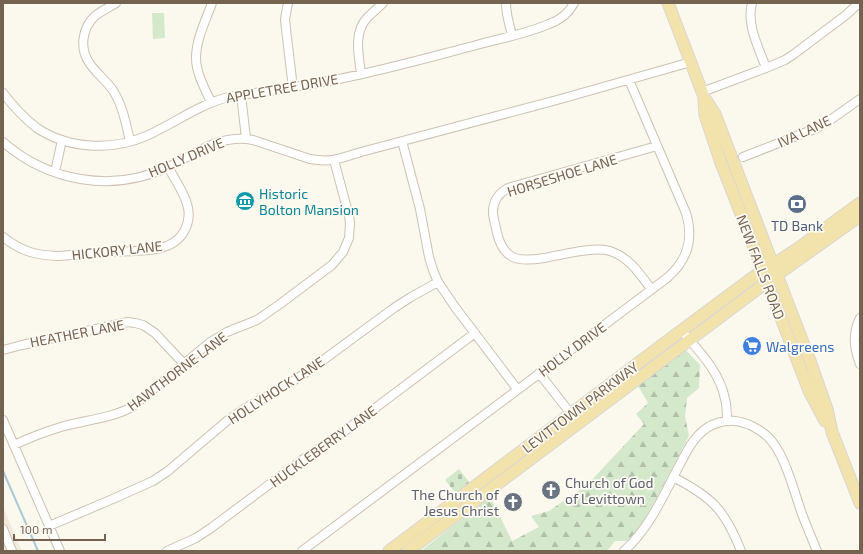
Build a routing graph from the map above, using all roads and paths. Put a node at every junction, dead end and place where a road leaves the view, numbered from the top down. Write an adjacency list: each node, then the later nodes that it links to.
1 (116, 3): 23 (street)
2 (211, 3): 20 (street)
3 (288, 3): 15 (street)
4 (383, 3): 13 (street)
5 (506, 3): 10 (street)
6 (574, 3): 10 (street, APPLETREE DRIVE)
7 (668, 3): 11 (main road, NEW FALLS ROAD)
8 (752, 3): 12 (street)
9 (859, 3): 12 (street)
10 (512, 35): 13 (street, APPLETREE DRIVE)
11 (691, 62): 14 (street, HOLLY DRIVE); 18 (main road, NEW FALLS ROAD)
12 (766, 68): 18 (street)
13 (361, 74): 15 (street, APPLETREE DRIVE)
14 (629, 80): 24 (street, HOLLY DRIVE); 26 (street, HOLLY DRIVE)
15 (293, 88): 17 (street, APPLETREE DRIVE)
16 (3, 93): 22 (street, APPLETREE DRIVE)
17 (241, 95): 20 (street, APPLETREE DRIVE); 21 (street)
18 (703, 95): 34 (main road, NEW FALLS ROAD)
19 (860, 98): 27 (street, IVA LANE)
20 (211, 102): 23 (street, APPLETREE DRIVE)
21 (246, 138): 28 (street, HOLLY DRIVE); 29 (street, HOLLY DRIVE)
22 (62, 140): 23 (street, APPLETREE DRIVE); 30 (street)
23 (130, 141)
24 (402, 141): 28 (street, HOLLY DRIVE); 35 (street)
25 (3, 142): 30 (street, HOLLY DRIVE)
26 (657, 146): 36 (street, HOLLY DRIVE); 36 (street, HORSESHOE LANE)
27 (743, 157)
28 (334, 160): 42 (street, HAWTHORNE LANE)
29 (168, 167): 30 (street, HOLLY DRIVE); 33 (street, HICKORY LANE)
30 (55, 172)
31 (860, 203): 34 (main road)
32 (860, 216): 34 (main road)
33 (3, 237)
34 (770, 273): 38 (main road, LEVITTOWN PARKWAY); 40 (main road, LEVITTOWN PARKWAY); 52 (main road, NEW FALLS ROAD)
35 (438, 282): 39 (street); 53 (street, HOLLYHOCK LANE)
36 (651, 289): 44 (street, HOLLY DRIVE)
37 (860, 318): 43 (street)
38 (682, 331): 40 (street); 46 (main road, LEVITTOWN PARKWAY)
39 (475, 333): 45 (street); 57 (street, HUCKLEBERRY LANE)
40 (689, 340): 48 (street); 49 (main road, LEVITTOWN PARKWAY)
41 (3, 350): 42 (street, HEATHER LANE)
42 (184, 364): 50 (street, HAWTHORNE LANE)
43 (860, 364)
44 (539, 373): 45 (street, HOLLY DRIVE); 46 (street)
45 (518, 389): 58 (street, HOLLY DRIVE)
46 (571, 414): 49 (street); 59 (main road, LEVITTOWN PARKWAY)
47 (3, 420): 50 (street)
48 (727, 421): 51 (street); 63 (street)
49 (578, 423): 60 (main road, LEVITTOWN PARKWAY)
50 (14, 446): 53 (street)
51 (673, 476): 61 (street); 62 (street)
52 (860, 503)
53 (49, 526): 56 (street)
54 (3, 529): 55 (street)
55 (12, 551)
56 (60, 551)
57 (166, 551)
58 (302, 551)
59 (389, 551)
60 (408, 551)
61 (625, 551)
62 (741, 551)
63 (817, 551)

